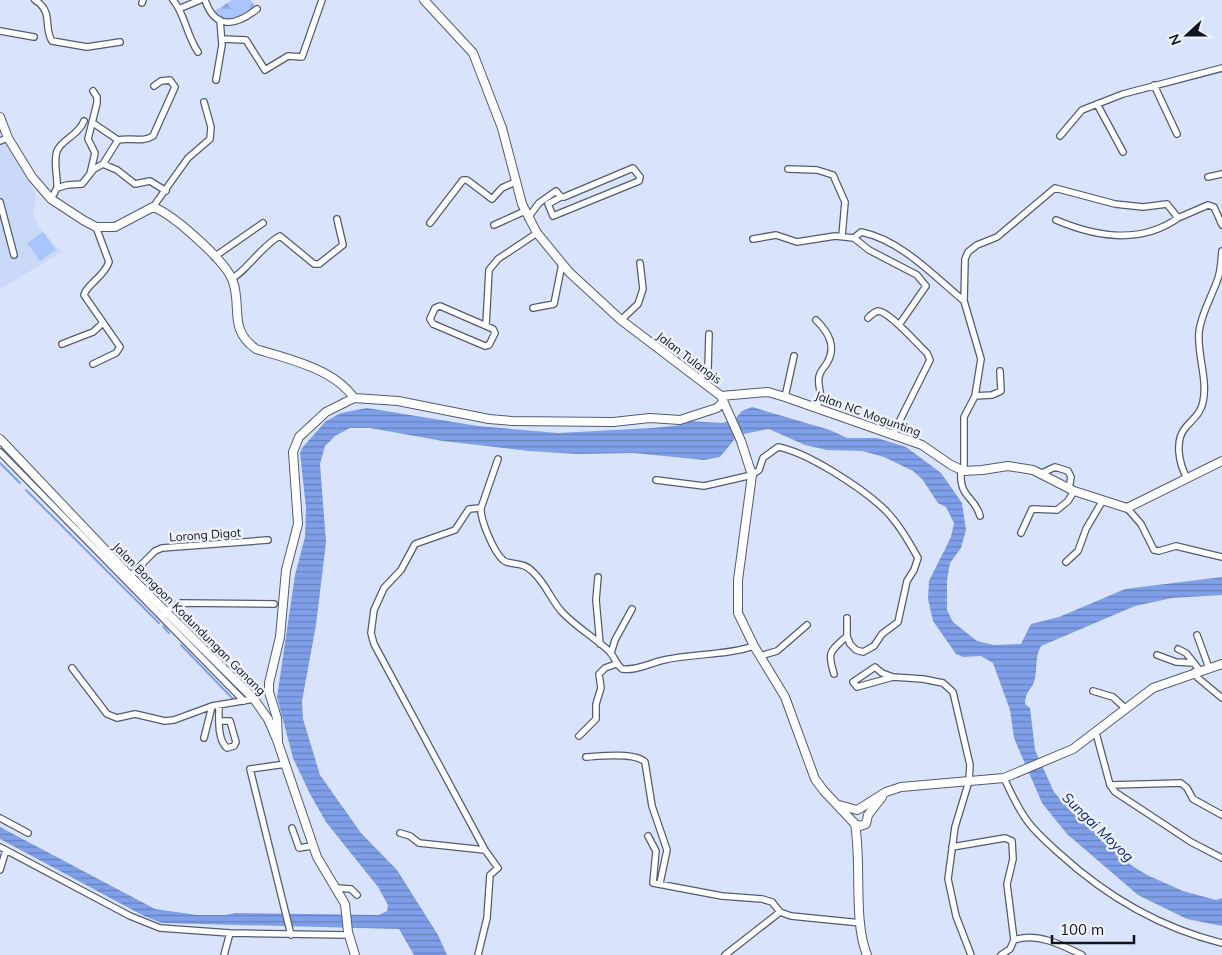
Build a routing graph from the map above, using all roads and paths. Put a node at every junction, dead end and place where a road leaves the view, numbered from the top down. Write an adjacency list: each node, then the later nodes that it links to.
1 (35, 0): 13 (street)
2 (173, 0): 7 (street)
3 (200, 0): 7 (street)
4 (205, 0): 9 (street)
5 (322, 0): 12 (street)
6 (424, 0): 36 (street, Jalan Tulangis)
7 (181, 8): 14 (street)
8 (256, 9): 9 (street)
9 (220, 20): 12 (street)
10 (0, 31): 11 (street)
11 (34, 37)
12 (222, 39): 16 (street)
13 (120, 42)
14 (198, 52)
15 (1222, 68): 17 (street)
16 (216, 80)
17 (1154, 85): 21 (street); 25 (street)
18 (154, 86): 28 (street)
19 (93, 91): 24 (street)
20 (204, 102): 38 (street)
21 (1097, 104): 26 (street); 30 (street)
22 (0, 117): 27 (street)
23 (84, 121): 37 (street)
24 (94, 123): 28 (street); 33 (street)
25 (1177, 134)
26 (1060, 136)
27 (8, 138): 29 (street); 40 (street)
28 (118, 140): 31 (street)
29 (0, 141)
30 (1123, 152)
31 (103, 164): 33 (street); 38 (street)
32 (788, 169): 54 (street)
33 (90, 174): 37 (street)
34 (1222, 174): 35 (street)
35 (1208, 177)
36 (515, 182): 44 (street, Jalan Tulangis); 49 (street)
37 (57, 188): 40 (street)
38 (166, 191): 43 (street)
39 (561, 197): 39 (street); 42 (street)
40 (51, 199): 52 (street)
41 (0, 202): 58 (street)
42 (540, 203): 44 (street); 44 (street)
43 (154, 205): 52 (street); 59 (street)
44 (526, 213): 50 (street); 53 (street, Jalan Tulangis)
45 (1178, 218): 47 (street); 51 (street); 63 (street)
46 (337, 219): 62 (street)
47 (1056, 220)
48 (263, 223): 59 (street)
49 (430, 223)
50 (494, 225)
51 (1222, 226)
52 (96, 227): 68 (street)
53 (537, 232): 61 (street, Jalan Tulangis); 69 (street)
54 (842, 236): 55 (street); 56 (street)
55 (854, 238): 63 (street); 70 (street)
56 (753, 239)
57 (1222, 251): 90 (street)
58 (14, 255)
59 (217, 255): 62 (street)
60 (640, 263): 66 (street)
61 (562, 264): 64 (street); 66 (street, Jalan Tulangis)
62 (236, 276): 79 (street)
63 (964, 301): 77 (street)
64 (533, 308)
65 (868, 318): 70 (street)
66 (621, 320): 76 (street, Jalan Tulangis)
67 (816, 320): 81 (street)
68 (103, 323): 72 (street); 74 (street)
69 (486, 325): 69 (street)
70 (899, 326): 82 (street)
71 (709, 334): 76 (street)
72 (62, 344)
73 (794, 356): 78 (street)
74 (93, 364)
75 (1000, 371): 77 (street)
76 (699, 379): 80 (street, Jalan Tulangis)
77 (975, 396): 87 (street)
78 (785, 397): 80 (street, Jalan NC Mogunting); 81 (street, Jalan NC Mogunting)
79 (354, 398): 80 (street); 128 (street)
80 (722, 399): 89 (street, Jalan Tulangis)
81 (816, 407): 82 (street, Jalan NC Mogunting)
82 (893, 434): 87 (street, Jalan NC Mogunting)
83 (0, 439): 100 (street, Jalan Bongoon Kodundungan Ganang)
84 (0, 452): 100 (street)
85 (498, 459): 94 (street)
86 (1222, 461): 90 (street)
87 (962, 470): 88 (street); 96 (street)
88 (1042, 473): 92 (street); 92 (street)
89 (752, 474): 91 (street); 110 (street); 112 (street, Jalan Tulangis)
90 (1187, 478): 95 (street)
91 (656, 480)
92 (1072, 490): 93 (street); 97 (street)
93 (1103, 500): 95 (street); 101 (street)
94 (481, 508): 111 (street); 160 (street)
95 (1127, 508): 99 (street)
96 (980, 516)
97 (1021, 533)
98 (268, 540): 103 (street, Lorong Digot)
99 (1222, 557)
100 (112, 562): 103 (street, Jalan Bongoon Kodundungan Ganang)
101 (1066, 562)
102 (598, 577): 111 (street)
103 (128, 578): 106 (street, Jalan Bongoon Kodundungan Ganang)
104 (274, 604): 106 (street)
105 (632, 609): 114 (street)
106 (164, 614): 130 (street, Jalan Bongoon Kodundungan Ganang); 131 (street)
107 (847, 618): 110 (street)
108 (807, 625): 116 (street)
109 (1197, 635): 121 (street)
110 (847, 636): 124 (street)
111 (600, 644): 114 (street)
112 (754, 646): 116 (street, Jalan Tulangis); 118 (street)
113 (1178, 649): 117 (street)
114 (611, 653): 118 (street)
115 (1157, 655): 117 (street)
116 (760, 656): 145 (street, Jalan Tulangis)
117 (1194, 663): 122 (street)
118 (616, 664): 136 (street)
119 (1222, 664): 121 (street)
120 (72, 668): 132 (street)
121 (1209, 668): 122 (street)
122 (1197, 672): 129 (street); 133 (street)
123 (882, 673): 125 (street); 126 (street); 126 (street)
124 (834, 674)
125 (893, 677): 126 (street); 142 (street)
126 (880, 680)
127 (1093, 691): 133 (street)
128 (269, 692): 130 (street); 138 (street)
129 (1222, 698)
130 (254, 699): 131 (street); 138 (street, Jalan Bongoon Kodundungan Ganang)
131 (244, 701): 132 (street)
132 (216, 705): 134 (street); 137 (street)
133 (1124, 708): 135 (street)
134 (219, 721): 134 (street)
135 (1096, 733): 141 (street); 143 (street)
136 (579, 736)
137 (204, 738)
138 (278, 741): 140 (street, Jalan Bongoon Kodundungan Ganang)
139 (586, 757): 163 (street)
140 (286, 764): 156 (street, Jalan Bongoon Kodundungan Ganang); 168 (street)
141 (1004, 778): 142 (street); 172 (street)
142 (969, 781): 144 (street); 157 (street)
143 (1110, 785): 148 (street); 161 (street)
144 (886, 792): 146 (street); 147 (street)
145 (839, 806): 146 (street); 150 (street, Jalan Tulangis)
146 (858, 810): 147 (street); 150 (street)
147 (868, 815): 151 (street)
148 (1222, 815)
149 (0, 818): 153 (street)
150 (854, 823): 151 (street); 159 (street)
151 (864, 825): 159 (street)
152 (292, 828): 156 (street)
153 (28, 833)
154 (400, 833): 160 (street)
155 (648, 836): 163 (street)
156 (312, 846): 164 (street, Jalan Bongoon Kodundungan Ganang)
157 (952, 846): 171 (street); 178 (street)
158 (3, 848): 162 (street); 169 (street)
159 (859, 848): 167 (street)
160 (485, 850): 175 (street)
161 (1222, 858)
162 (0, 870)
163 (660, 883): 166 (street)
164 (336, 888): 165 (street); 170 (street, Jalan Bongoon Kodundungan Ganang)
165 (357, 895)
166 (780, 912): 167 (street); 176 (street)
167 (861, 923): 177 (street)
168 (290, 932): 169 (street); 170 (street)
169 (230, 933): 173 (street)
170 (348, 933): 174 (street, Jalan Bongoon Kodundungan Ganang)
171 (1014, 940): 179 (street); 180 (street)
172 (1222, 943)
173 (224, 955)
174 (355, 955)
175 (478, 955)
176 (725, 955)
177 (867, 955)
178 (971, 955)
179 (1001, 955)
180 (1082, 955)

